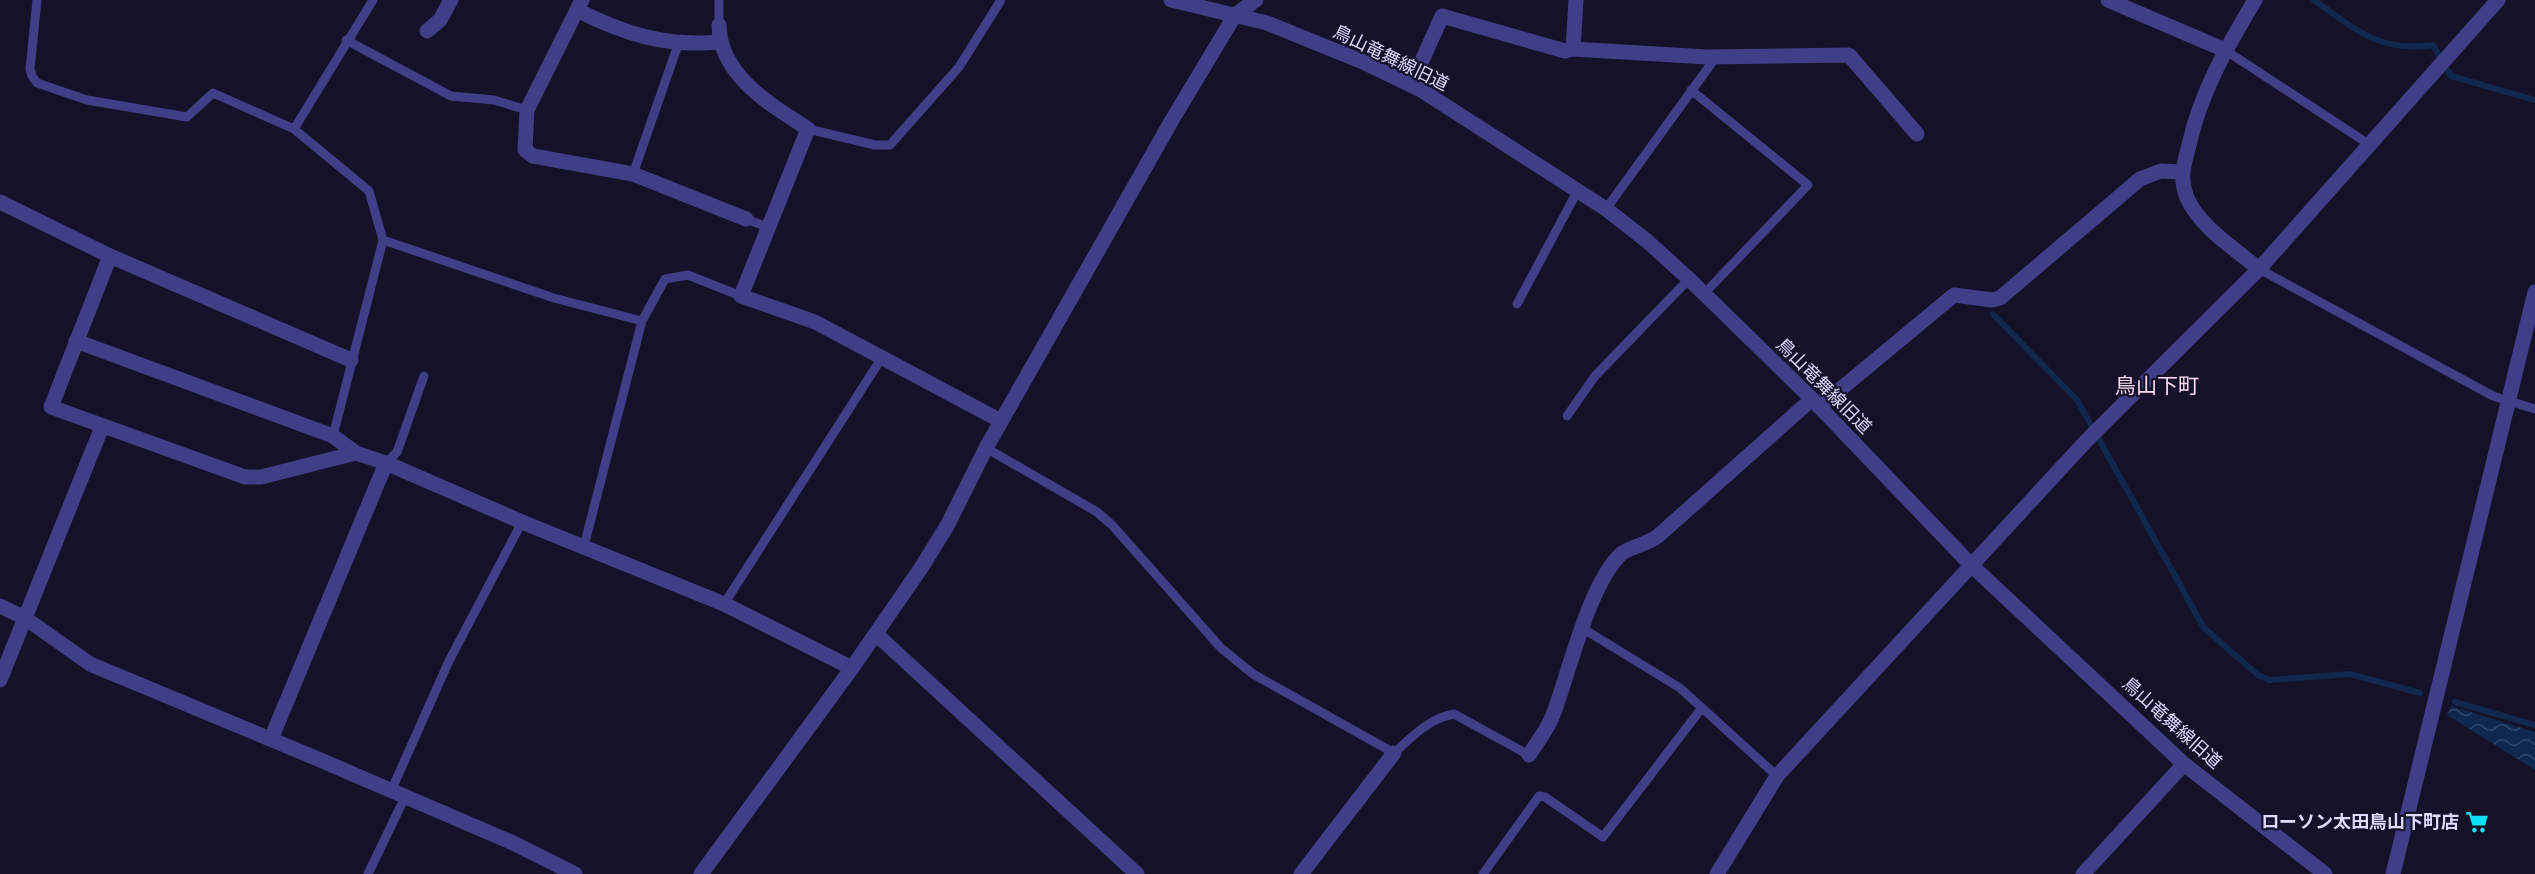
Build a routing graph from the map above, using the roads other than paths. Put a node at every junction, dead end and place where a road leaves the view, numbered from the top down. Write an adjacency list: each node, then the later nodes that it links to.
1 (37, 0): 25 (lane)
2 (373, 0): 16 (lane)
3 (451, 0): 15 (street)
4 (719, 0): 14 (lane)
5 (1001, 0): 26 (lane)
6 (1171, 0): 13 (street, 鳥山竜舞線旧道)
7 (1256, 0): 13 (street)
8 (1576, 0): 19 (street)
9 (2108, 0): 20 (street)
10 (2255, 0): 20 (street)
11 (2498, 0): 28 (street)
12 (580, 5): 17 (street); 24 (street)
13 (1236, 7): 22 (street, 鳥山竜舞線旧道); 53 (street)
14 (719, 25): 18 (street)
15 (427, 31)
16 (346, 40): 24 (lane); 25 (lane)
17 (679, 42): 18 (street); 30 (lane)
18 (719, 42): 26 (street)
19 (1573, 49): 21 (street); 22 (street)
20 (2225, 50): 28 (lane); 29 (street)
21 (1716, 57): 23 (lane); 27 (street)
22 (1411, 85): 31 (street, 鳥山竜舞線旧道)
23 (1691, 90): 33 (lane); 41 (lane)
24 (527, 110): 30 (street)
25 (294, 129): 36 (lane)
26 (808, 129): 35 (street)
27 (1917, 134)
28 (2370, 145): 38 (street)
29 (2181, 172): 38 (street); 50 (street)
30 (633, 174): 34 (street)
31 (1578, 190): 33 (street, 鳥山竜舞線旧道); 43 (lane)
32 (0, 202): 37 (street)
33 (1606, 209): 39 (street, 鳥山竜舞線旧道)
34 (746, 219): 35 (lane)
35 (770, 228): 42 (street)
36 (383, 240): 44 (lane); 47 (lane)
37 (110, 256): 45 (street); 47 (street)
38 (2259, 269): 49 (lane); 61 (street)
39 (1689, 279): 41 (street, 鳥山竜舞線旧道); 52 (lane)
40 (2535, 292): 49 (street)
41 (1704, 294): 50 (street, 鳥山竜舞線旧道)
42 (741, 296): 44 (lane); 46 (street)
43 (1517, 304)
44 (642, 321): 60 (lane)
45 (76, 341): 54 (street); 55 (street)
46 (880, 359): 53 (street); 62 (lane)
47 (351, 360): 55 (lane)
48 (424, 376): 58 (lane)
49 (2509, 401): 51 (lane); 85 (street)
50 (1815, 403): 61 (street, 鳥山竜舞線旧道); 65 (street)
51 (2535, 409)
52 (1567, 416)
53 (1001, 421): 56 (street)
54 (102, 427): 57 (street); 64 (street)
55 (333, 436): 57 (street)
56 (986, 448): 66 (street); 71 (lane)
57 (356, 453): 58 (street)
58 (386, 463): 59 (street); 70 (street)
59 (522, 522): 60 (street); 75 (lane)
60 (584, 546): 62 (street)
61 (1971, 565): 73 (street, 鳥山竜舞線旧道); 74 (street)
62 (724, 604): 67 (street)
63 (0, 606): 64 (street)
64 (25, 618): 68 (street); 70 (street)
65 (1582, 628): 69 (lane); 72 (street)
66 (876, 634): 67 (street); 79 (street)
67 (852, 668): 78 (street)
68 (0, 680)
69 (1701, 709): 74 (lane); 81 (lane)
70 (271, 739): 75 (street)
71 (1394, 753): 72 (lane); 80 (street)
72 (1529, 755)
73 (2184, 764): 83 (street); 84 (street, 鳥山竜舞線旧道)
74 (1777, 776): 82 (street)
75 (398, 794): 76 (lane); 77 (street)
76 (368, 874)
77 (575, 874)
78 (701, 874)
79 (1137, 874)
80 (1300, 874)
81 (1484, 874)
82 (1717, 874)
83 (2083, 874)
84 (2325, 874)
85 (2393, 874)

